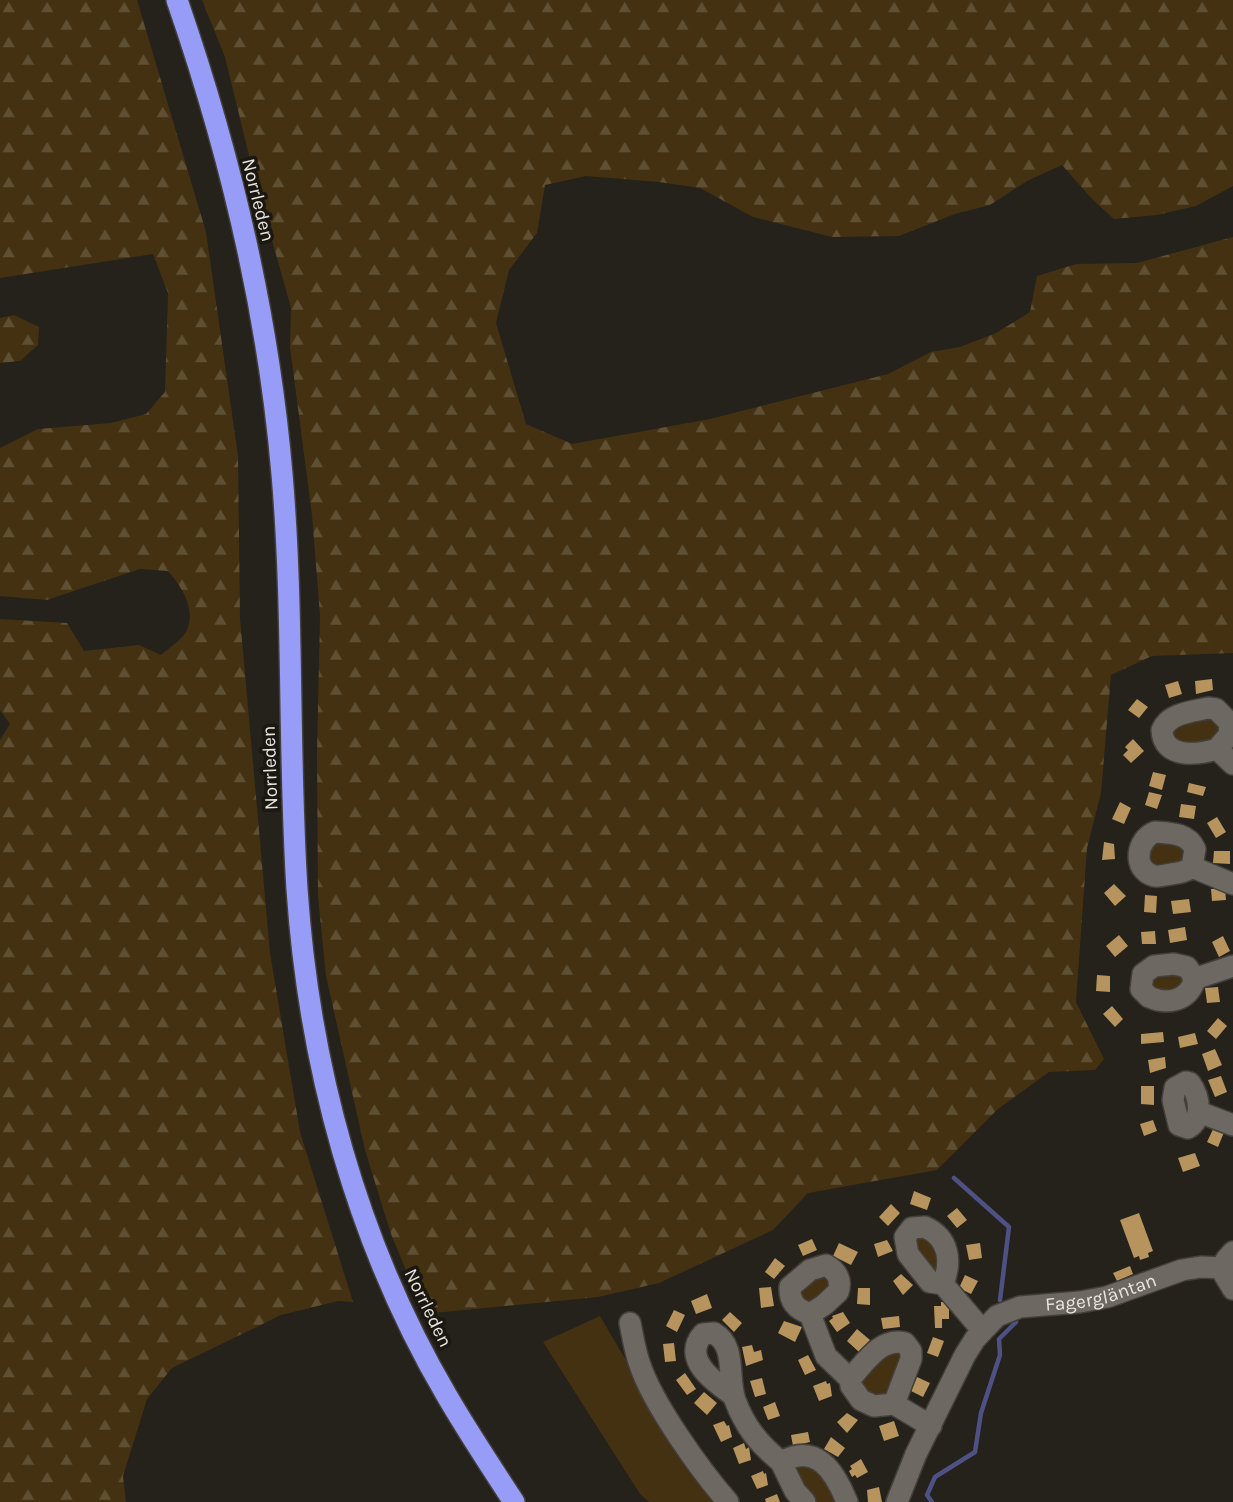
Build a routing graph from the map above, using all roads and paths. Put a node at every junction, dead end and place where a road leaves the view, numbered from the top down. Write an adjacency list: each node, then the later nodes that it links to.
1 (177, 0): 21 (highway, Norrleden)
2 (1217, 749): 3 (street)
3 (1233, 764)
4 (1192, 867): 5 (street)
5 (1233, 884)
6 (1233, 966): 7 (street)
7 (1194, 979)
8 (1199, 1112): 9 (street)
9 (1233, 1125)
10 (1228, 1260): 12 (street); 15 (street, Fagergläntan)
11 (943, 1284): 15 (street)
12 (1233, 1289)
13 (810, 1314): 16 (street)
14 (630, 1323): 22 (street)
15 (982, 1330): 19 (street, Fagergläntan)
16 (850, 1379): 18 (street); 18 (street)
17 (734, 1396): 20 (street)
18 (894, 1404): 19 (street)
19 (931, 1426): 25 (street, Fagergläntan)
20 (781, 1462): 23 (street); 24 (street)
21 (514, 1502)
22 (728, 1502)
23 (805, 1502)
24 (847, 1502)
25 (897, 1502)

